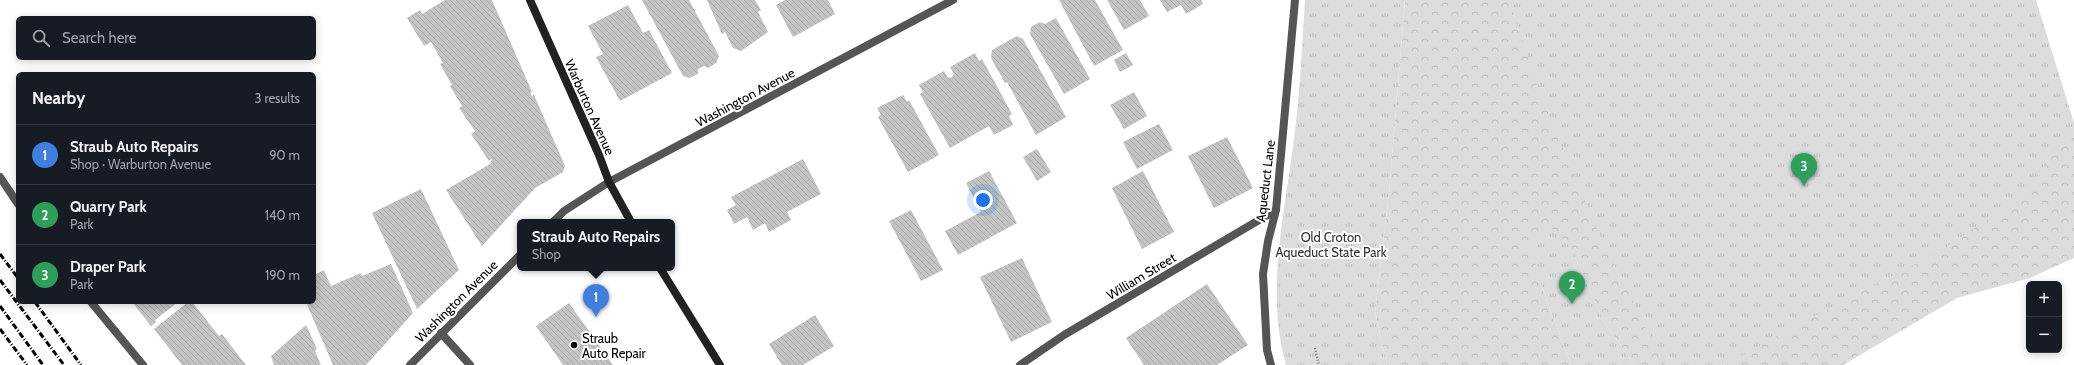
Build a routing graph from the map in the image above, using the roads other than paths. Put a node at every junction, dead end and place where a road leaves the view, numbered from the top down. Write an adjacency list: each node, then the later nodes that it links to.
1 (530, 0): 5 (street, Warburton Avenue)
2 (953, 0): 5 (street, Washington Avenue)
3 (1295, 0): 7 (street, Aqueduct Lane)
4 (0, 177): 6 (street)
5 (609, 182): 8 (street, Washington Avenue); 9 (street, Warburton Avenue)
6 (16, 201)
7 (1276, 210): 18 (street, William Street); 19 (street, Aqueduct Lane)
8 (556, 219)
9 (629, 219)
10 (517, 258): 13 (street, Washington Avenue)
11 (662, 271): 17 (street)
12 (92, 304): 14 (street)
13 (441, 333): 15 (street, Washington Avenue); 16 (street)
14 (143, 365)
15 (410, 365)
16 (470, 365)
17 (720, 365)
18 (1020, 365)
19 (1271, 365)

